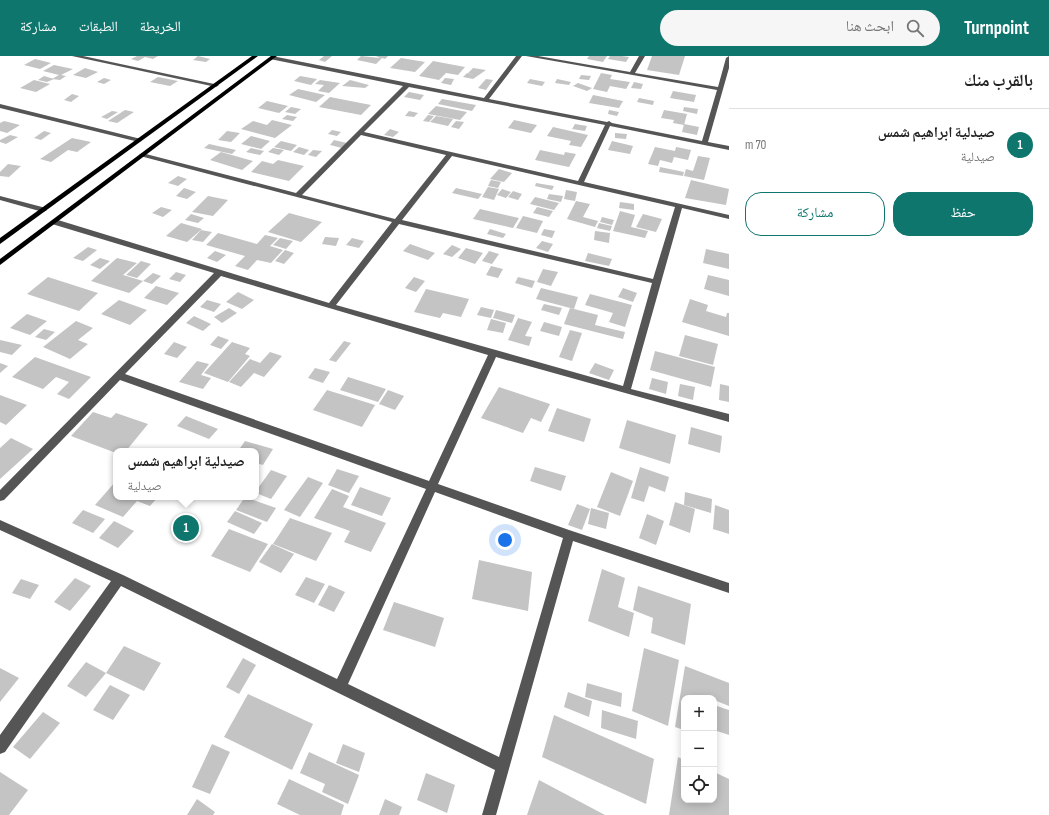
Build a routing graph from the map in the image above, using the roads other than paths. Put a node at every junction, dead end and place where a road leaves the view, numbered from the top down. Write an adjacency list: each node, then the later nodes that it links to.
1 (75, 56): 12 (street)
2 (255, 56): 12 (main road)
3 (306, 56): 9 (street)
4 (519, 56): 14 (street)
5 (529, 56): 10 (street)
6 (642, 56): 10 (street)
7 (273, 57): 9 (street); 22 (main road)
8 (729, 58): 13 (street)
9 (298, 62): 11 (street)
10 (632, 74): 13 (street)
11 (408, 84): 14 (street); 17 (street)
12 (216, 85): 18 (main road)
13 (720, 90): 19 (street)
14 (485, 100): 16 (street)
15 (0, 106): 18 (street)
16 (609, 123): 19 (street); 23 (street)
17 (359, 133): 21 (street); 24 (street)
18 (139, 140): 27 (main road)
19 (705, 143): 20 (street)
20 (729, 148)
21 (450, 154): 23 (street); 29 (street)
22 (142, 155): 24 (street); 30 (main road)
23 (580, 183): 26 (street)
24 (297, 196): 29 (street)
25 (0, 198): 27 (street)
26 (679, 206): 28 (street); 34 (street)
27 (43, 210): 31 (main road)
28 (729, 217)
29 (396, 221): 34 (street); 35 (street)
30 (55, 222): 32 (main road); 33 (street)
31 (0, 242)
32 (0, 263)
33 (220, 273): 35 (street); 37 (street)
34 (656, 282): 38 (street)
35 (331, 305): 36 (street)
36 (493, 353): 38 (street); 40 (street)
37 (120, 376): 40 (street); 41 (street)
38 (626, 391): 39 (street)
39 (729, 418)
40 (432, 486): 43 (street); 46 (street)
41 (0, 497)
42 (0, 525): 44 (street)
43 (569, 535): 45 (street); 48 (street)
44 (119, 579): 46 (street); 47 (street)
45 (729, 588)
46 (340, 688): 48 (street)
47 (0, 747)
48 (502, 766): 49 (street)
49 (489, 815)

